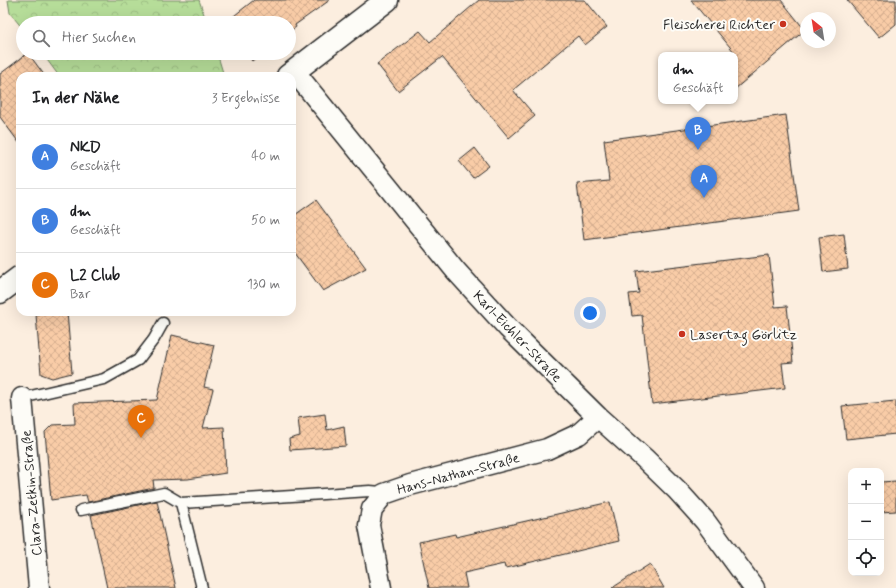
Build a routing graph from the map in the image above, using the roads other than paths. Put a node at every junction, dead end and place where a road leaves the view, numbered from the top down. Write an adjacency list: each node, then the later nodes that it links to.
1 (387, 0): 2 (street)
2 (294, 72)
3 (296, 80): 8 (street, Karl-Eichler-Straße)
4 (16, 280): 5 (street)
5 (0, 292)
6 (163, 323): 7 (lane)
7 (22, 398): 12 (street, Clara-Zetkin-Straße)
8 (598, 417): 9 (street, Hans-Nathan-Straße); 15 (street, Karl-Eichler-Straße)
9 (384, 494): 10 (lane); 14 (street, Hans-Nathan-Straße)
10 (181, 504): 11 (lane); 13 (lane)
11 (81, 510)
12 (39, 588)
13 (202, 588)
14 (382, 588)
15 (754, 588)

